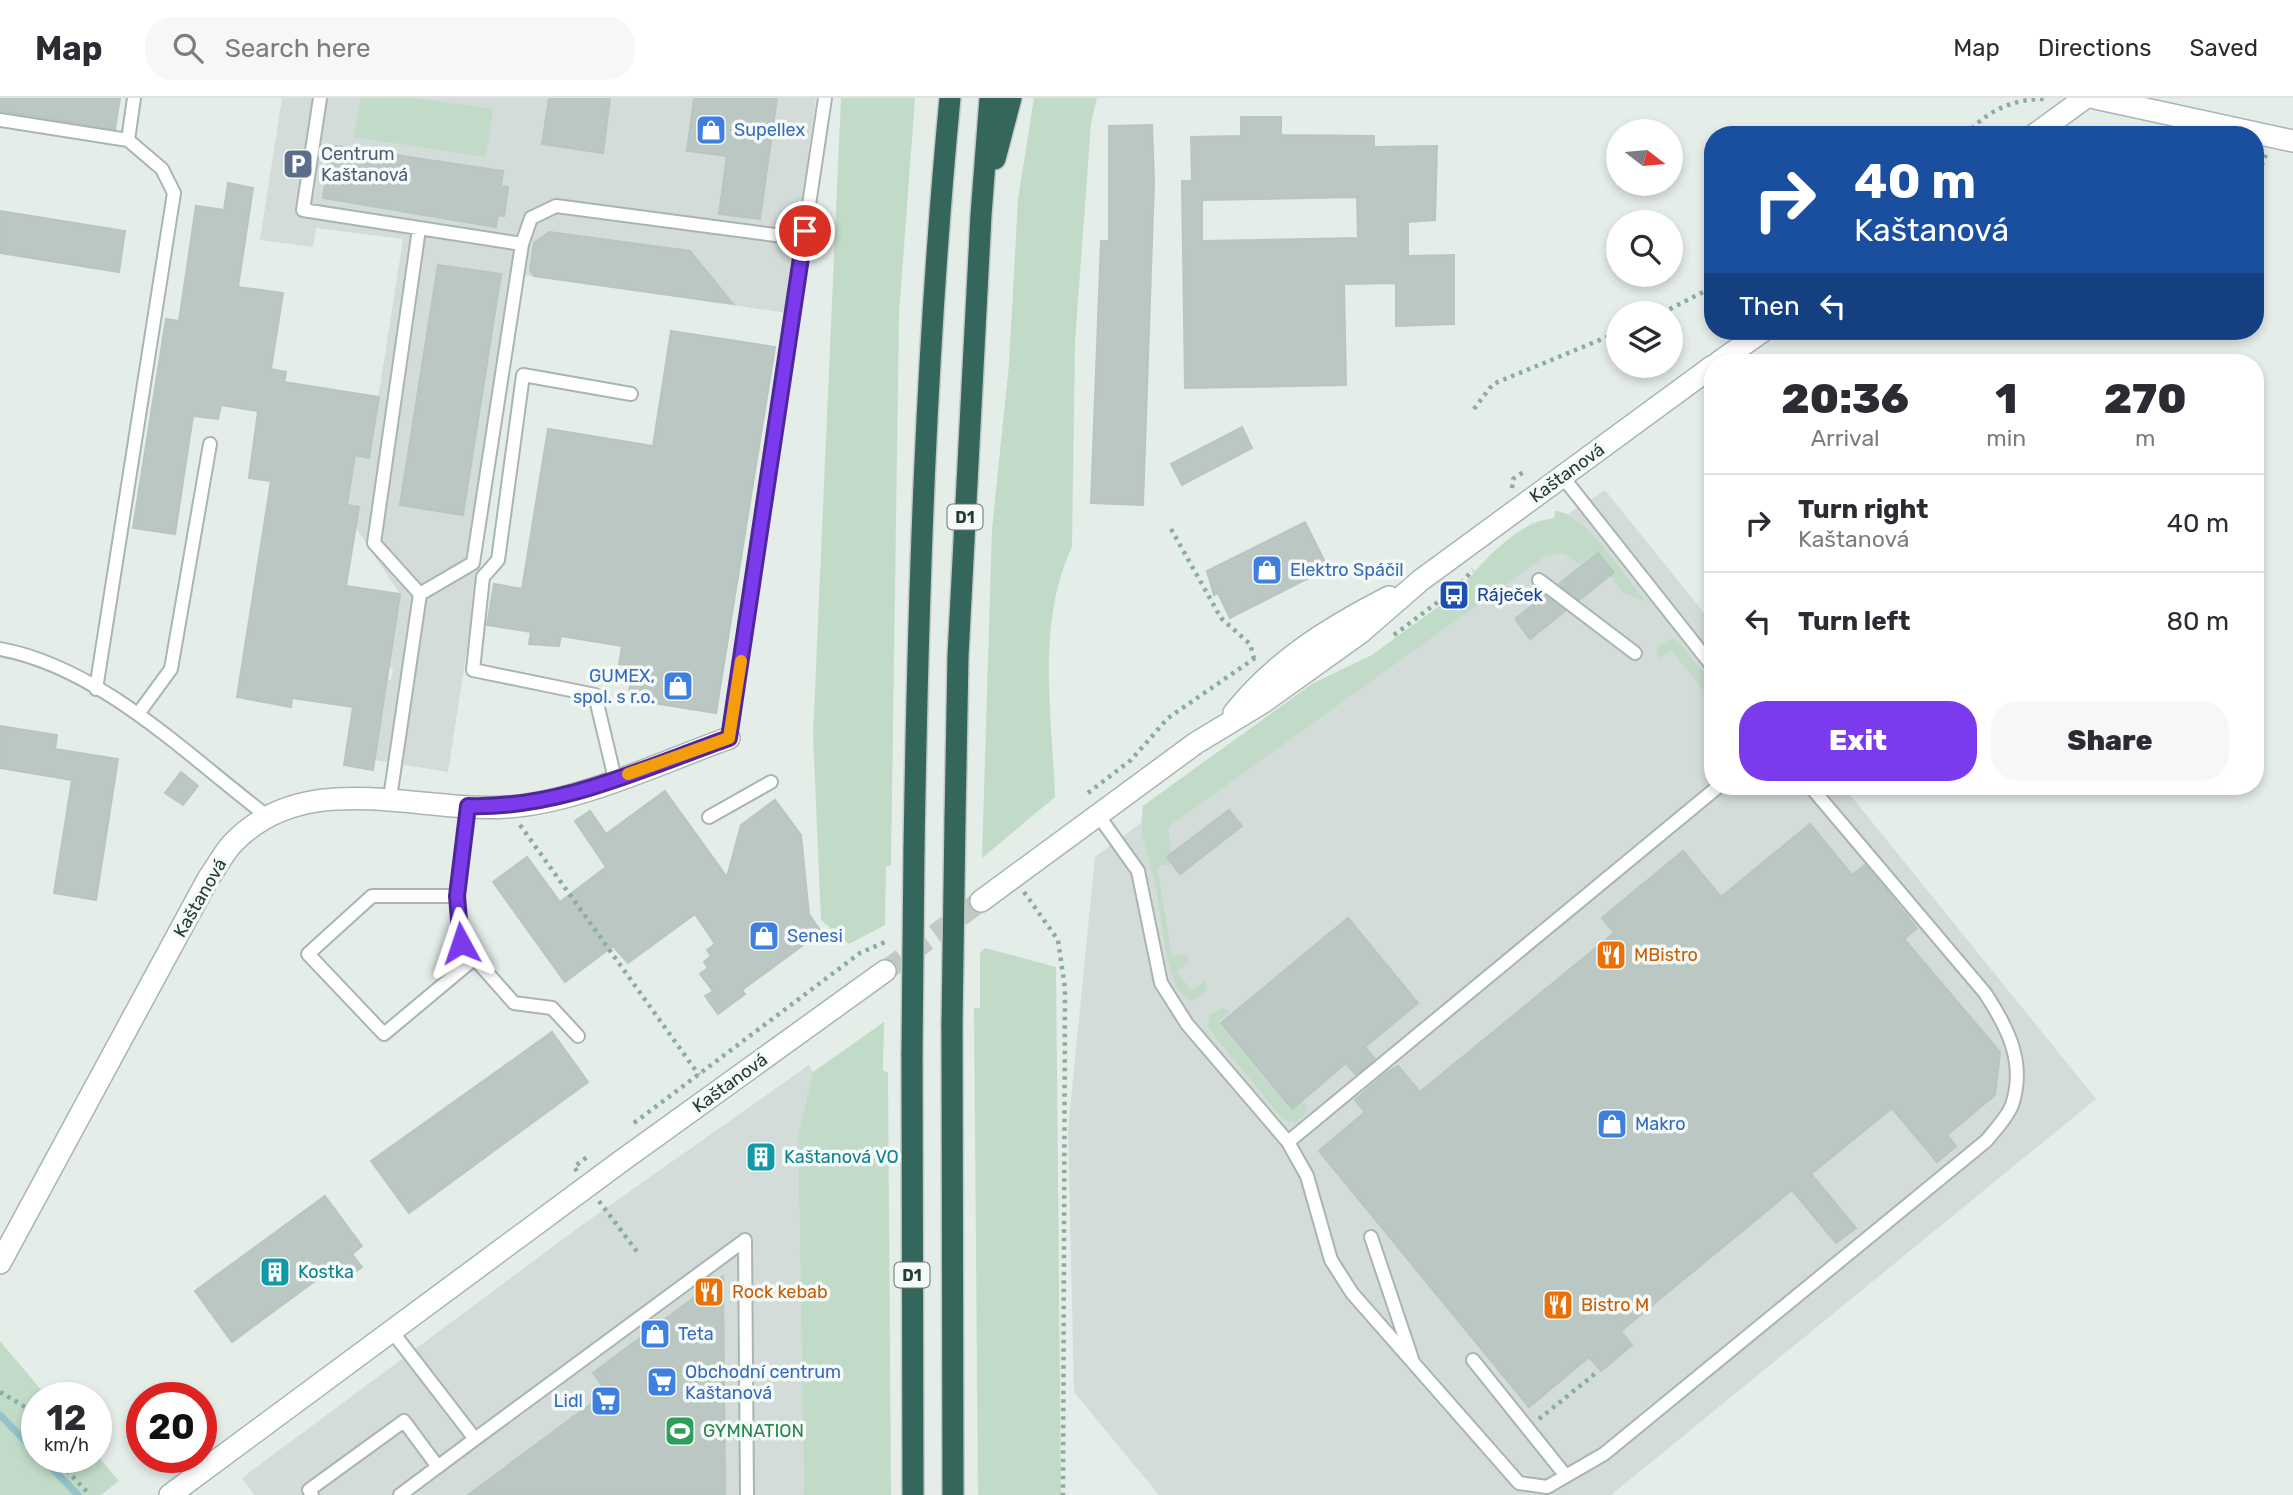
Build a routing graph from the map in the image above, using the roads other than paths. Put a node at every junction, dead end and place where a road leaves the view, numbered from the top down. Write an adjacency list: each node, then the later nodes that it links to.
1 (134, 98): 12 (lane)
2 (320, 98): 15 (lane)
3 (825, 98): 31 (lane)
4 (950, 98): 59 (highway, D1, bridge)
5 (990, 98): 14 (highway, D1)
6 (1011, 98): 14 (highway)
7 (2085, 100): 9 (main road); 10 (main road)
8 (0, 120): 12 (lane)
9 (2047, 126)
10 (2219, 126)
11 (2264, 135): 13 (main road)
12 (128, 140): 29 (lane)
13 (2293, 141)
14 (981, 215): 60 (highway, D1, bridge)
15 (419, 229): 17 (lane); 25 (lane)
16 (775, 235): 17 (lane)
17 (522, 244): 25 (lane)
18 (1750, 340): 19 (main road)
19 (1730, 354)
20 (1704, 373): 23 (main road, Kaštanová)
21 (631, 394): 32 (lane)
22 (210, 444): 30 (lane)
23 (1562, 476): 28 (lane); 38 (main road, Kaštanová)
24 (1539, 579): 27 (lane)
25 (420, 594): 36 (lane)
26 (0, 649): 29 (lane)
27 (1635, 653)
28 (1704, 656)
29 (96, 689): 30 (lane)
30 (138, 714): 39 (lane)
31 (729, 738): 32 (main road, Kaštanová)
32 (615, 779): 37 (main road, Kaštanová)
33 (771, 782): 40 (lane)
34 (1707, 795): 46 (lane)
35 (1818, 795): 54 (lane)
36 (390, 798): 37 (main road, Kaštanová); 39 (main road, Kaštanová)
37 (468, 806): 41 (lane)
38 (1098, 815): 42 (main road, Kaštanová); 46 (lane)
39 (267, 816): 48 (main road, Kaštanová)
40 (709, 817)
41 (457, 896): 43 (lane); 43 (lane)
42 (981, 901)
43 (475, 958): 45 (lane)
44 (885, 971): 49 (main road, Kaštanová)
45 (578, 1036)
46 (1288, 1142): 51 (lane)
47 (1371, 1237): 51 (lane)
48 (0, 1263)
49 (391, 1330): 52 (lane); 55 (main road, Kaštanová)
50 (1473, 1360): 54 (lane)
51 (1414, 1364): 54 (lane)
52 (475, 1439): 53 (lane); 58 (lane)
53 (438, 1466): 56 (lane); 57 (lane)
54 (1566, 1476)
55 (170, 1495)
56 (312, 1495)
57 (400, 1495)
58 (747, 1495)
59 (913, 1495)
60 (953, 1495)

